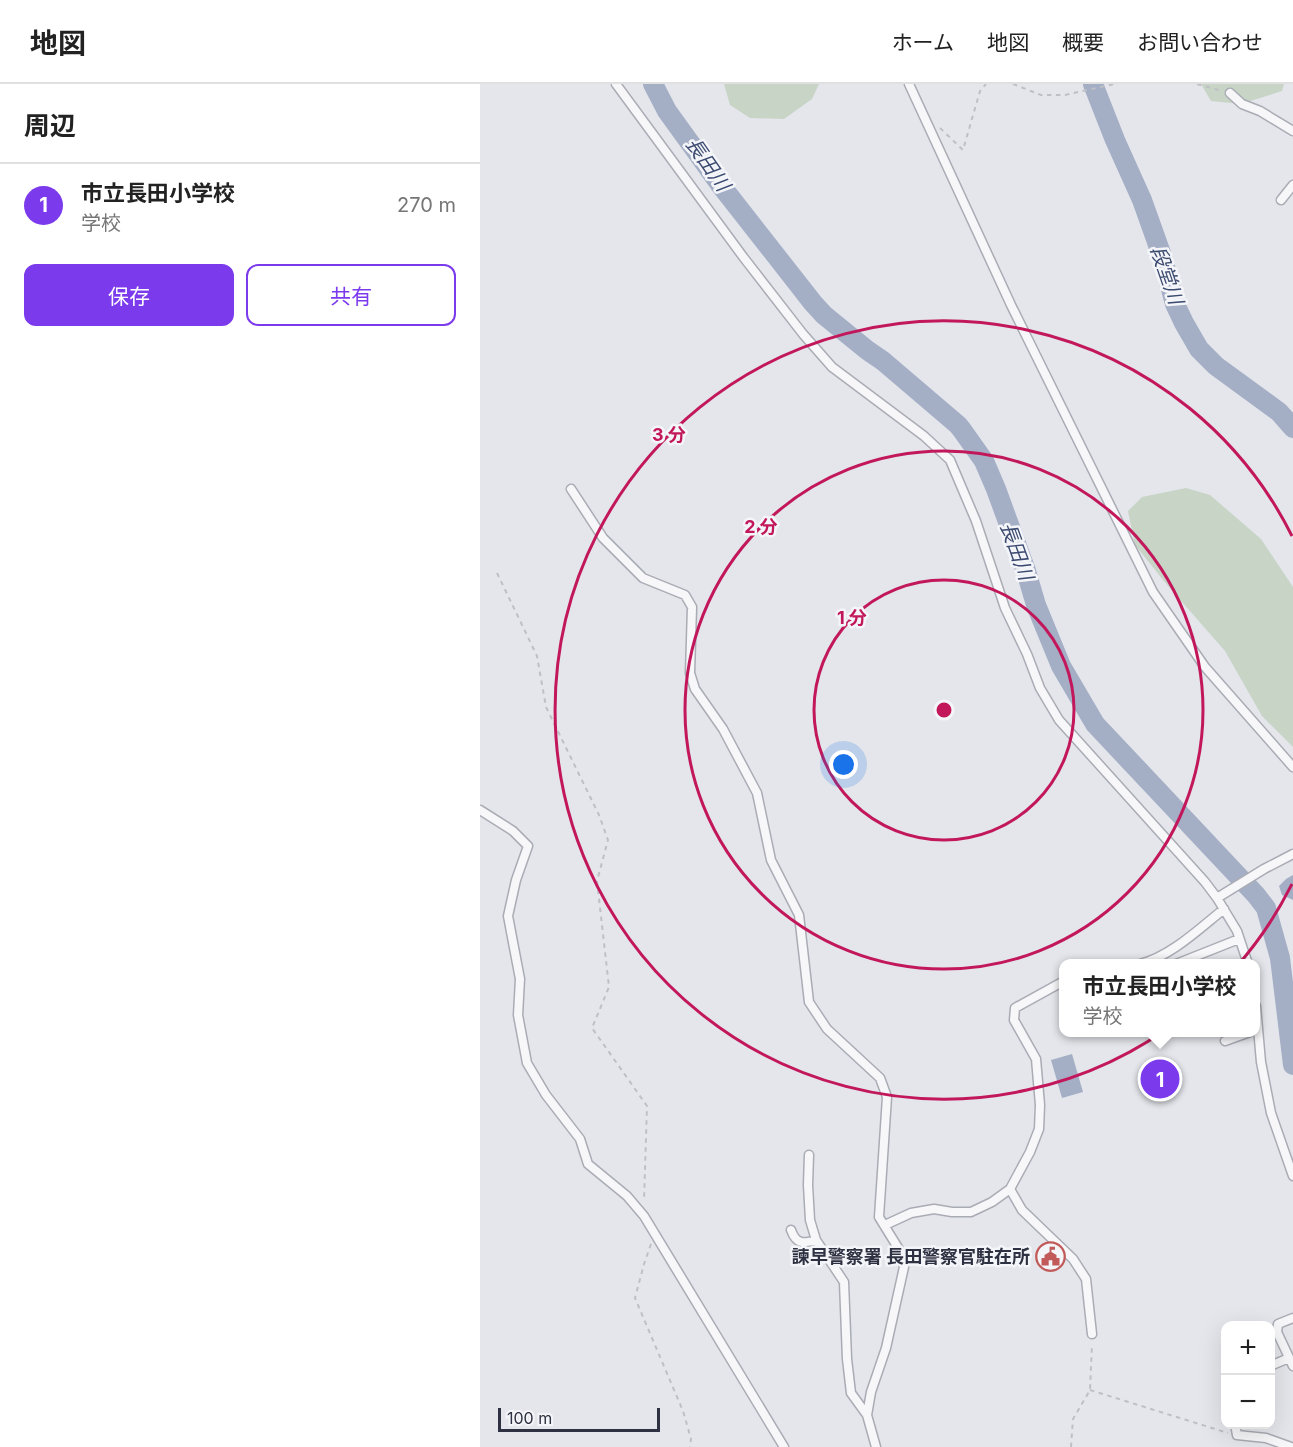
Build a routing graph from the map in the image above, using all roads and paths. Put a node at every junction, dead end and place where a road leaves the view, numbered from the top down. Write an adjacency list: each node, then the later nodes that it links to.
1 (616, 84): 17 (street)
2 (909, 84): 14 (street)
3 (986, 84): 8 (path)
4 (1013, 84): 5 (path)
5 (1114, 84)
6 (1197, 84): 7 (path)
7 (1230, 93): 9 (street)
8 (938, 126)
9 (1293, 131)
10 (1293, 185): 11 (street)
11 (1281, 200)
12 (571, 489): 31 (street)
13 (497, 573): 30 (path)
14 (1293, 768)
15 (480, 810): 30 (street)
16 (1293, 854): 17 (street)
17 (1221, 896): 18 (street)
18 (1224, 909): 19 (street); 20 (street)
19 (1239, 939): 21 (street); 22 (street)
20 (1156, 959)
21 (1189, 959)
22 (1246, 959)
23 (1059, 984): 29 (street)
24 (1237, 1037): 26 (street)
25 (1256, 1037): 28 (street)
26 (1225, 1041)
27 (809, 1155): 34 (street)
28 (1293, 1176)
29 (1010, 1188): 31 (street); 36 (street)
30 (644, 1216): 33 (street)
31 (885, 1225): 40 (street)
32 (791, 1230): 34 (street)
33 (654, 1233): 43 (path); 44 (street)
34 (816, 1240): 40 (street)
35 (1293, 1318): 37 (street)
36 (1092, 1334): 39 (path)
37 (1291, 1362): 38 (street)
38 (1275, 1365)
39 (1090, 1390): 42 (path); 46 (path)
40 (867, 1415): 45 (street)
41 (1236, 1429): 42 (street)
42 (1237, 1435): 47 (street)
43 (690, 1447)
44 (784, 1447)
45 (876, 1447)
46 (1071, 1447)
47 (1291, 1447)

